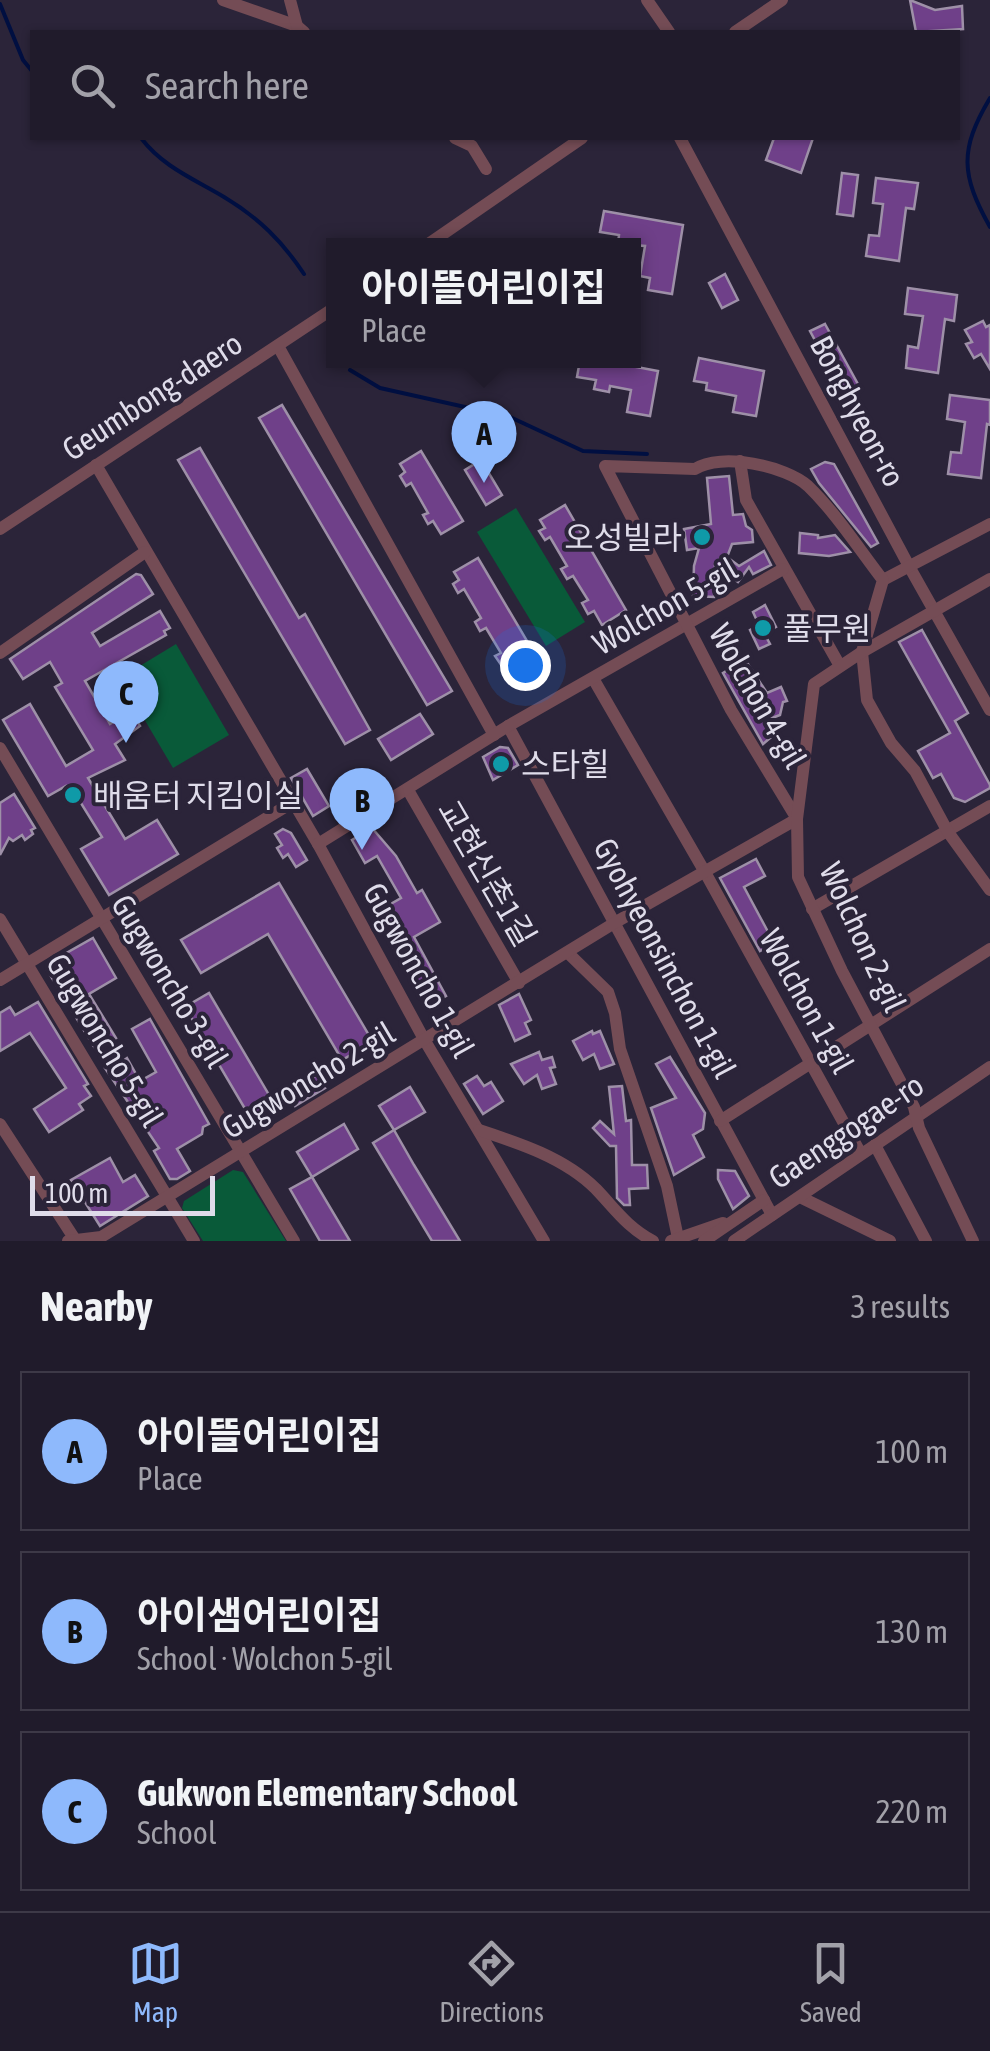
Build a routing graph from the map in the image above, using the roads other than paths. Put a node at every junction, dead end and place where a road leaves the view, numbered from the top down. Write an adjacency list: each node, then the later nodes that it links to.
1 (224, 0): 5 (street)
2 (290, 0): 5 (street)
3 (647, 0): 6 (street)
4 (782, 0): 7 (street)
5 (301, 29)
6 (669, 30)
7 (738, 30)
8 (459, 140): 11 (street)
9 (579, 140): 12 (street)
10 (681, 140): 20 (street, Bonghyeon-ro)
11 (486, 170)
12 (438, 238)
13 (326, 313): 14 (street, Geumbong-daero)
14 (278, 346): 16 (street, Geumbong-daero); 32 (street)
15 (740, 462): 21 (street); 22 (street); 25 (street, Wolchon 4-gil)
16 (96, 465): 18 (street, Geumbong-daero); 19 (street, Gugwoncho 1-gil)
17 (990, 524): 20 (street)
18 (0, 530)
19 (145, 552): 27 (street); 35 (street, Gugwoncho 1-gil)
20 (910, 568): 22 (street); 24 (street, Bonghyeon-ro)
21 (783, 569): 25 (street, Wolchon 5-gil); 28 (street)
22 (883, 580): 26 (street)
23 (990, 580): 24 (street, Wolchon 2-gil)
24 (934, 610): 26 (street, Wolchon 2-gil); 30 (street, Bonghyeon-ro)
25 (686, 625): 29 (street, Wolchon 5-gil); 37 (street, Wolchon 4-gil)
26 (862, 652): 28 (street, Wolchon 2-gil); 38 (street)
27 (0, 653)
28 (840, 666): 37 (street, Wolchon 2-gil)
29 (594, 680): 31 (street, Wolchon 5-gil); 40 (street, Wolchon 1-gil)
30 (990, 710)
31 (508, 726): 32 (street, Wolchon 5-gil); 45 (street, Gyohyeonsinchon 1-gil)
32 (494, 735): 34 (street, Wolchon 5-gil)
33 (0, 748): 43 (street, Gugwoncho 3-gil)
34 (408, 790): 39 (street, Wolchon 5-gil); 50 (street, 교현신촌1길)
35 (294, 802): 39 (street, Gugwoncho 1-gil); 43 (street)
36 (990, 806): 38 (street)
37 (797, 820): 40 (street); 42 (street, Wolchon 2-gil)
38 (948, 832): 41 (street); 42 (street)
39 (318, 844): 52 (street, Gugwoncho 1-gil)
40 (706, 874): 45 (street); 53 (street, Wolchon 1-gil)
41 (990, 890)
42 (812, 908): 51 (street, Wolchon 2-gil)
43 (101, 919): 48 (street); 60 (street, Gugwoncho 3-gil)
44 (0, 920): 48 (street, Gugwoncho 5-gil)
45 (616, 922): 47 (street, Gugwoncho 2-gil); 56 (street, Gyohyeonsinchon 1-gil)
46 (990, 949): 51 (street)
47 (568, 953): 50 (street, Gugwoncho 2-gil); 68 (street)
48 (27, 964): 49 (street); 62 (street, Gugwoncho 5-gil)
49 (0, 980)
50 (519, 983): 52 (street, Gugwoncho 2-gil)
51 (872, 1023): 53 (street); 55 (street, Wolchon 2-gil)
52 (425, 1041): 58 (street, Gugwoncho 1-gil); 60 (street, Gugwoncho 2-gil)
53 (808, 1063): 56 (street); 61 (street, Wolchon 1-gil)
54 (990, 1067): 55 (street, Gaenggogae-ro)
55 (916, 1117): 59 (street, Gaenggogae-ro); 77 (street, Wolchon 2-gil)
56 (720, 1121): 64 (street, Gyohyeonsinchon 1-gil)
57 (0, 1124): 67 (street)
58 (479, 1130): 71 (street, Gugwoncho 1-gil); 72 (street)
59 (875, 1145): 61 (street, Gaenggogae-ro); 76 (street)
60 (241, 1153): 62 (street, Gugwoncho 2-gil); 70 (street, Gugwoncho 3-gil)
61 (861, 1154): 63 (street, Gaenggogae-ro)
62 (168, 1196): 67 (street, Gugwoncho 2-gil); 69 (street, Gugwoncho 5-gil)
63 (800, 1197): 65 (street, Gaenggogae-ro); 75 (street)
64 (764, 1200): 65 (street, Gyohyeonsinchon 1-gil); 66 (street)
65 (772, 1214): 74 (street, Gaenggogae-ro)
66 (739, 1218): 68 (street); 73 (street)
67 (73, 1240)
68 (674, 1240)
69 (194, 1241)
70 (294, 1241)
71 (544, 1241)
72 (653, 1241)
73 (704, 1241)
74 (734, 1241)
75 (890, 1241)
76 (926, 1241)
77 (974, 1241)

